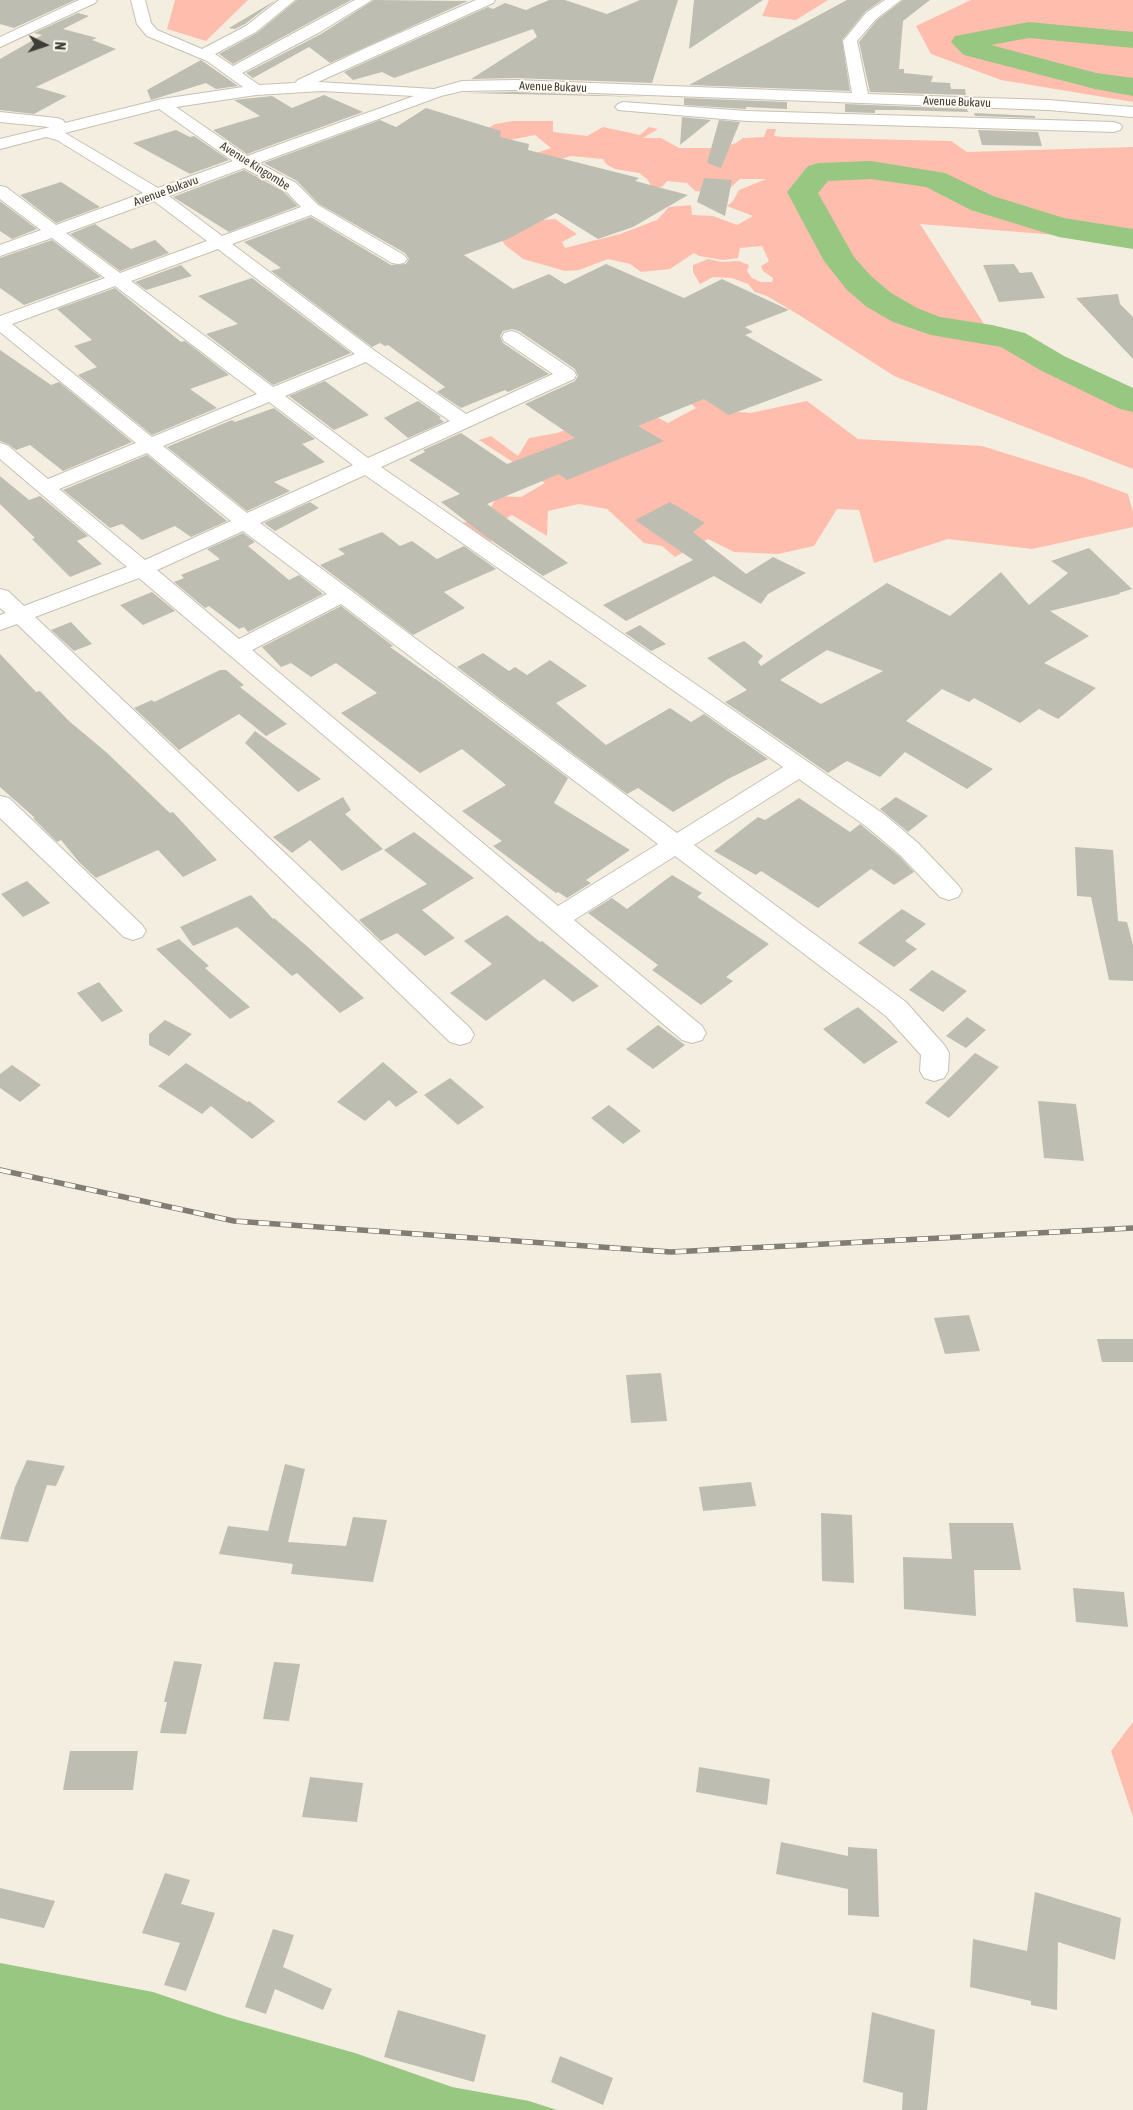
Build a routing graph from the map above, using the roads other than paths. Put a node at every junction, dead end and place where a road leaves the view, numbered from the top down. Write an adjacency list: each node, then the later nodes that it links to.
1 (90, 0): 7 (street)
2 (138, 0): 8 (street)
3 (288, 0): 8 (street)
4 (365, 0): 9 (street)
5 (488, 0): 10 (street)
6 (894, 0): 13 (street)
7 (0, 43)
8 (203, 54): 9 (street)
9 (231, 73): 11 (street)
10 (295, 87): 11 (street); 12 (street)
11 (256, 90): 15 (street)
12 (436, 93): 13 (street, Avenue Bukavu); 14 (street); 25 (street, Avenue Bukavu)
13 (861, 98): 17 (street, Avenue Bukavu)
14 (550, 102)
15 (162, 104): 19 (street); 25 (street, Avenue Kingombe)
16 (608, 106): 20 (street)
17 (1133, 112)
18 (0, 116): 19 (street)
19 (76, 124): 21 (street)
20 (1133, 128)
21 (43, 132): 23 (street); 27 (street)
22 (0, 137): 23 (street)
23 (20, 138): 24 (street)
24 (0, 144)
25 (245, 162): 27 (street, Avenue Bukavu); 28 (street, Avenue Kingombe)
26 (0, 191): 29 (street)
27 (156, 194): 29 (street, Avenue Bukavu); 30 (street)
28 (312, 209): 30 (street); 32 (street, Avenue Kingombe)
29 (52, 232): 31 (street, Avenue Bukavu); 33 (street)
30 (219, 243): 33 (street); 36 (street)
31 (0, 251)
32 (398, 259)
33 (117, 280): 34 (street); 37 (street)
34 (0, 322): 39 (street)
35 (511, 337): 38 (street)
36 (368, 355): 37 (street); 38 (street)
37 (271, 395): 39 (street); 41 (street)
38 (463, 421): 41 (street)
39 (150, 445): 42 (street); 43 (street)
40 (0, 449): 42 (street)
41 (366, 466): 43 (street); 49 (street)
42 (46, 487): 44 (street)
43 (245, 522): 44 (street); 45 (street)
44 (142, 569): 47 (street); 48 (street)
45 (342, 595): 48 (street); 51 (street)
46 (0, 596): 47 (street)
47 (10, 618): 56 (street)
48 (236, 649): 53 (street)
49 (799, 768): 51 (street); 52 (street)
50 (0, 804): 54 (street)
51 (675, 845): 53 (street); 57 (street)
52 (950, 891)
53 (556, 919): 55 (street)
54 (133, 931)
55 (692, 1033)
56 (460, 1035)
57 (934, 1071)

